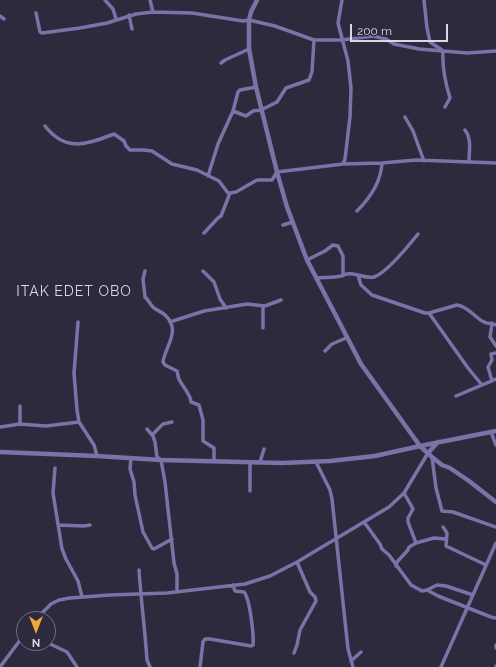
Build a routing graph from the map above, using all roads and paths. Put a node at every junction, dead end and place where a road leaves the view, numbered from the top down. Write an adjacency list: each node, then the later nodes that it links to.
1 (105, 0): 11 (street)
2 (150, 0): 6 (street)
3 (257, 0): 12 (street)
4 (342, 0): 15 (street)
5 (424, 0): 17 (street)
6 (153, 12): 9 (street); 12 (street)
7 (36, 13): 11 (street)
8 (0, 16): 10 (street)
9 (129, 16): 11 (street); 13 (street)
10 (4, 19)
11 (116, 19)
12 (249, 20): 14 (street); 16 (street)
13 (132, 29)
14 (314, 40): 15 (street); 22 (street)
15 (342, 40): 17 (street); 31 (street)
16 (249, 49): 19 (street); 20 (street)
17 (443, 51): 18 (street); 21 (street)
18 (496, 51)
19 (222, 63)
20 (256, 87): 22 (street); 23 (street)
21 (445, 107)
22 (261, 110): 23 (street); 32 (street)
23 (233, 111): 33 (street)
24 (405, 117): 27 (street)
25 (45, 126): 33 (street)
26 (465, 130): 28 (street)
27 (424, 160): 28 (street); 29 (street)
28 (469, 162): 30 (street)
29 (382, 163): 31 (street); 35 (street)
30 (496, 163)
31 (343, 164): 32 (street)
32 (277, 172): 34 (street); 36 (street)
33 (208, 176): 34 (street)
34 (230, 193): 38 (street)
35 (357, 211)
36 (293, 222): 37 (street); 40 (street)
37 (283, 225)
38 (204, 233)
39 (418, 234): 44 (street)
40 (307, 260): 43 (street); 45 (street)
41 (146, 271): 51 (street)
42 (203, 271): 48 (street)
43 (343, 275): 44 (street); 45 (street)
44 (358, 275): 49 (street)
45 (316, 278): 54 (street)
46 (281, 300): 47 (street)
47 (263, 306): 48 (street); 53 (street)
48 (226, 308): 51 (street)
49 (429, 313): 52 (street); 60 (street)
50 (78, 322): 63 (street)
51 (170, 322): 79 (street)
52 (494, 324): 55 (street)
53 (263, 328)
54 (346, 338): 56 (street); 72 (street)
55 (496, 346)
56 (324, 351)
57 (496, 353): 59 (street)
58 (496, 379): 59 (street)
59 (492, 381): 60 (street)
60 (482, 385): 61 (street)
61 (456, 396)
62 (20, 406): 65 (street)
63 (79, 422): 65 (street); 75 (street)
64 (172, 422): 69 (street)
65 (20, 424): 66 (street)
66 (0, 427)
67 (147, 429): 69 (street)
68 (494, 432): 70 (street); 71 (street)
69 (152, 435): 78 (street)
70 (438, 442): 72 (street); 76 (street)
71 (496, 445)
72 (420, 446): 76 (street); 82 (street)
73 (264, 449): 81 (street)
74 (0, 452): 75 (street)
75 (97, 456): 77 (street)
76 (430, 456): 85 (street); 86 (street); 91 (street)
77 (131, 458): 78 (street); 92 (street)
78 (161, 460): 79 (street); 92 (street)
79 (214, 461): 80 (street)
80 (250, 462): 81 (street); 84 (street)
81 (260, 462): 82 (street)
82 (316, 462): 94 (street)
83 (55, 468): 88 (street)
84 (250, 491)
85 (404, 493): 87 (street); 95 (street)
86 (496, 502)
87 (364, 522): 94 (street); 100 (street)
88 (58, 525): 89 (street); 108 (street)
89 (90, 525)
90 (443, 527): 93 (street)
91 (496, 527)
92 (172, 539): 105 (street)
93 (446, 539): 95 (street); 101 (street)
94 (335, 540): 99 (street); 116 (street)
95 (416, 542): 100 (street)
96 (496, 543): 97 (street)
97 (491, 555): 98 (street); 101 (street)
98 (496, 556)
99 (297, 562): 103 (street); 115 (street)
100 (396, 566): 104 (street)
101 (486, 566): 107 (street)
102 (139, 570): 106 (street)
103 (233, 585): 105 (street); 121 (street)
104 (427, 590): 107 (street); 109 (street)
105 (177, 591): 106 (street)
106 (141, 594): 108 (street); 120 (street)
107 (473, 595): 109 (street)
108 (82, 597): 110 (street)
109 (468, 608): 111 (street); 123 (street)
110 (43, 611)
111 (496, 618)
112 (16, 646): 118 (street)
113 (56, 647): 117 (street)
114 (361, 652): 116 (street)
115 (294, 653)
116 (351, 661): 122 (street)
117 (76, 666): 119 (street)
118 (0, 667)
119 (71, 667)
120 (150, 667)
121 (200, 667)
122 (353, 667)
123 (441, 667)

